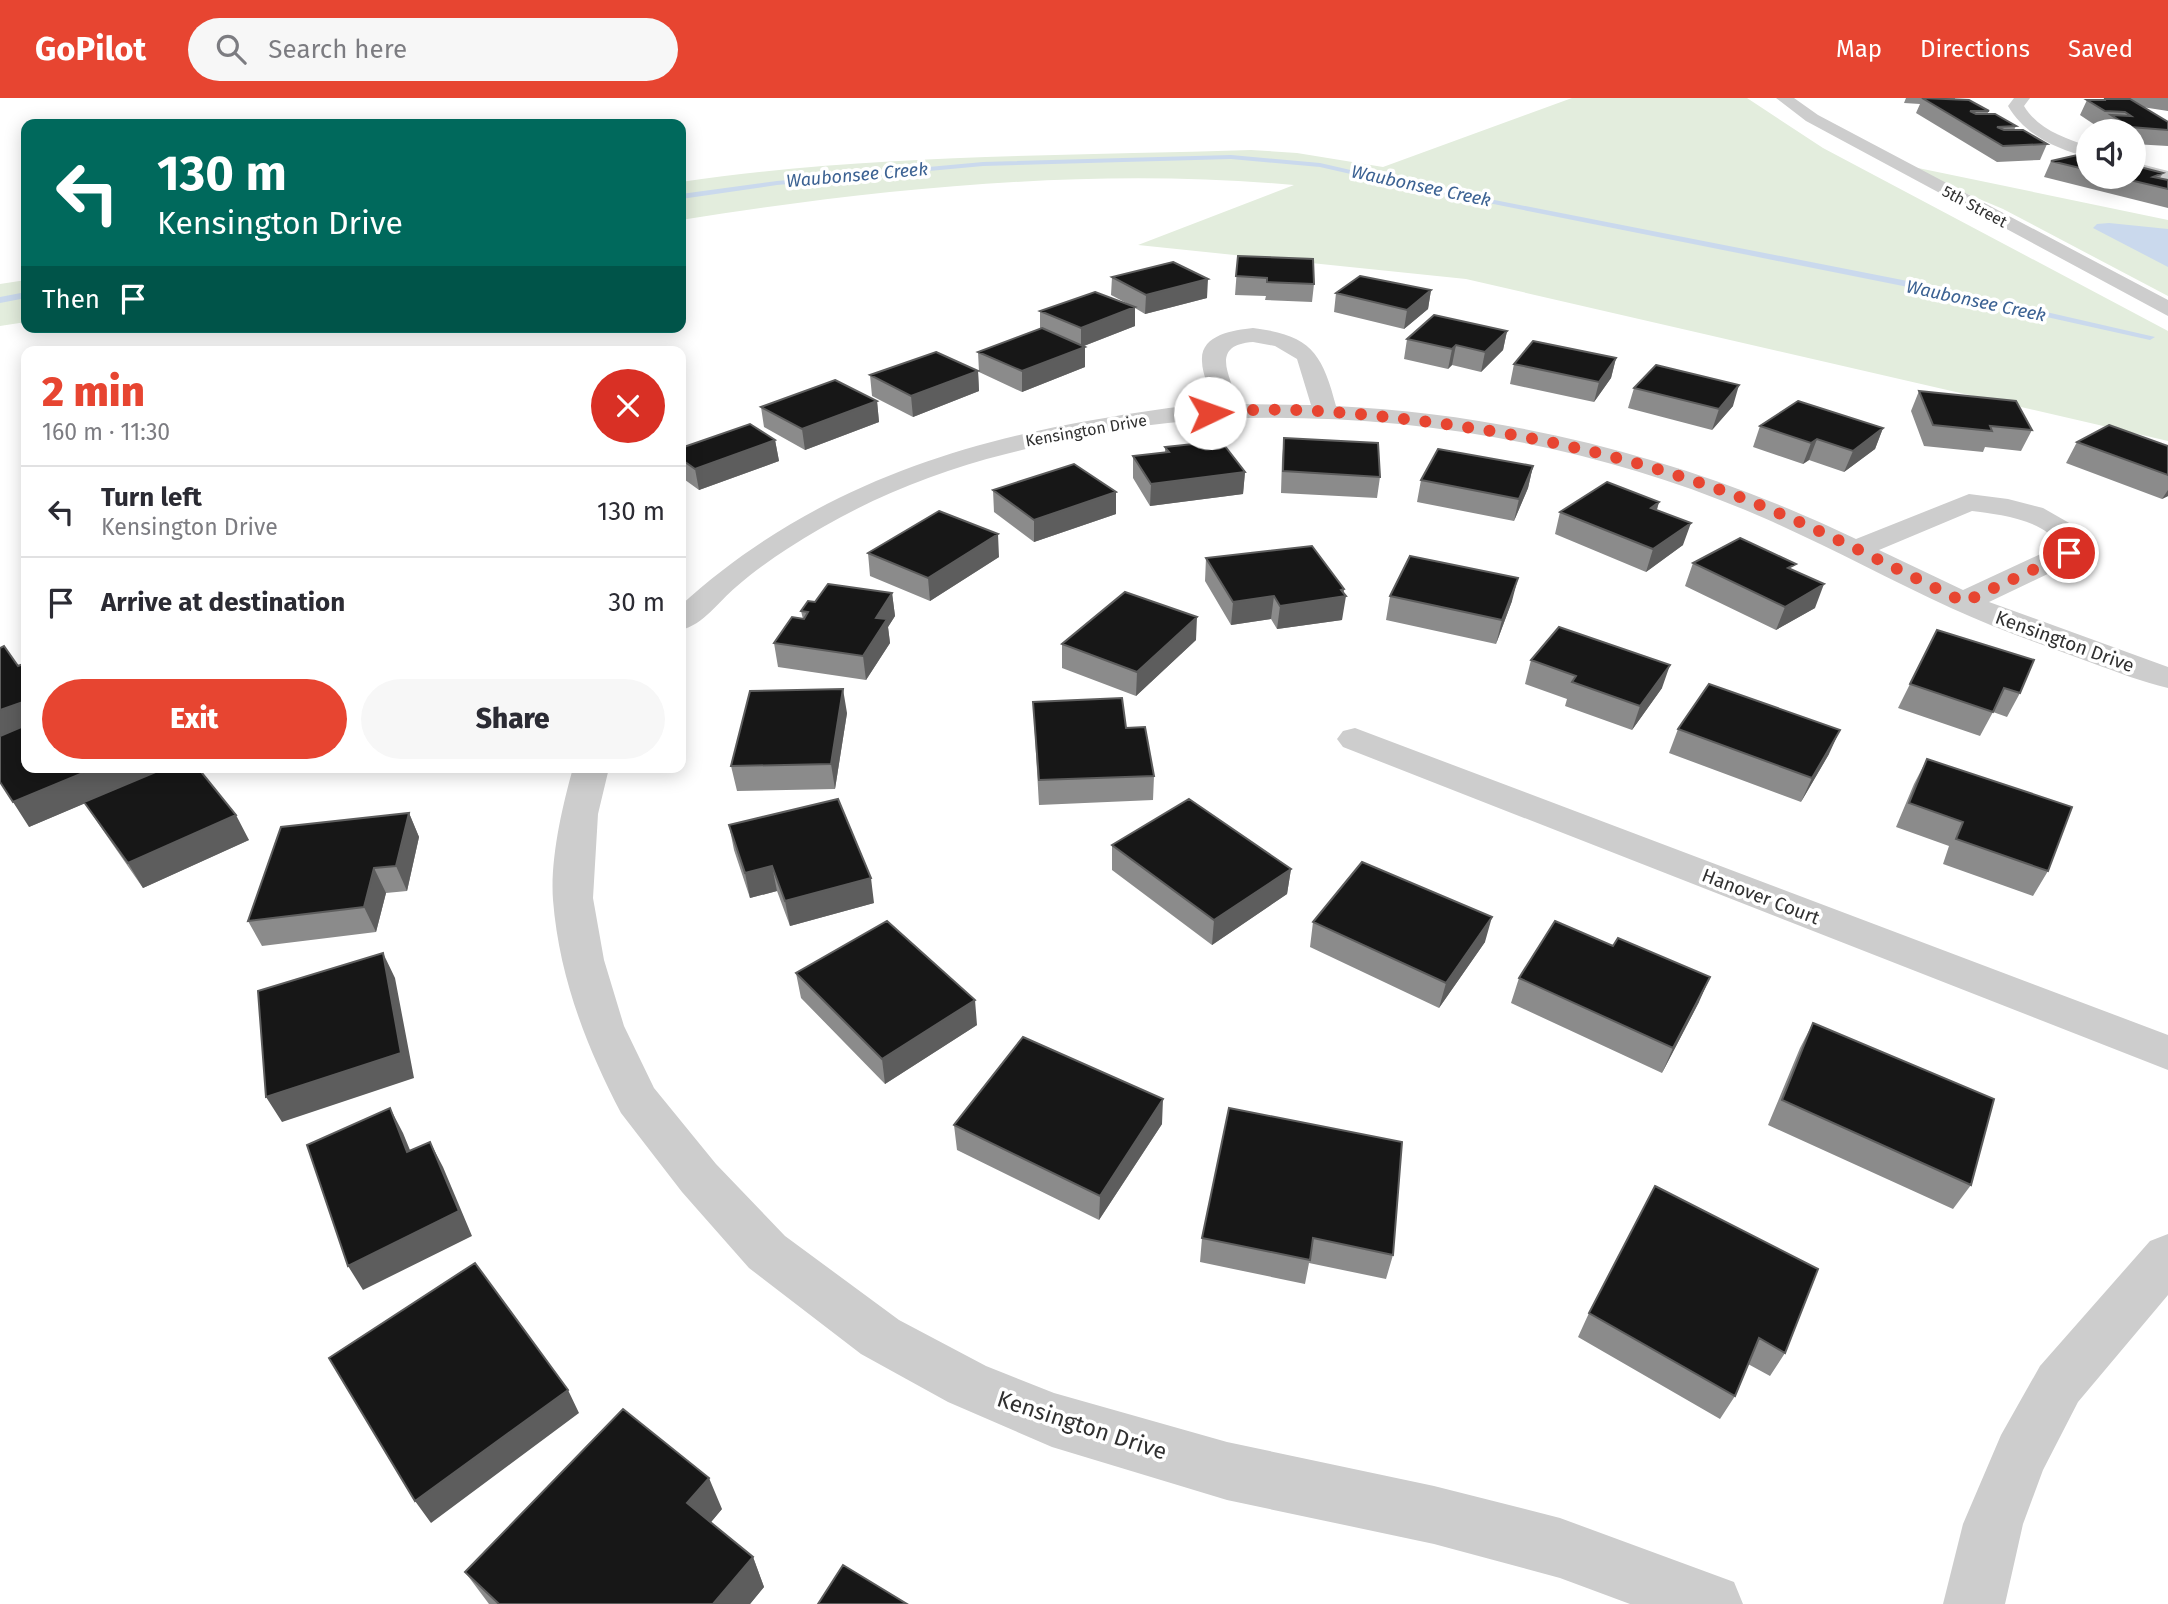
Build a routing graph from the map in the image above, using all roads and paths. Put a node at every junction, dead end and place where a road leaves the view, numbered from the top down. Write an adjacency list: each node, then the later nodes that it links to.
1 (1784, 98): 6 (street, 5th Street)
2 (2022, 98): 3 (street)
3 (2076, 148)
4 (2146, 170): 5 (street)
5 (2168, 176)
6 (2168, 309)
7 (1229, 411): 8 (street, Kensington Drive); 8 (street); 11 (street, Kensington Drive)
8 (1325, 412): 9 (street, Kensington Drive)
9 (1856, 550): 10 (street, Kensington Drive); 10 (street, Kensington Drive)
10 (1964, 602): 12 (street, Kensington Drive)
11 (686, 616)
12 (2168, 678)
13 (1355, 738): 15 (street, Hanover Court)
14 (590, 773): 17 (street, Kensington Drive)
15 (2168, 1053)
16 (2168, 1257): 18 (street)
17 (1712, 1604)
18 (1974, 1604)

